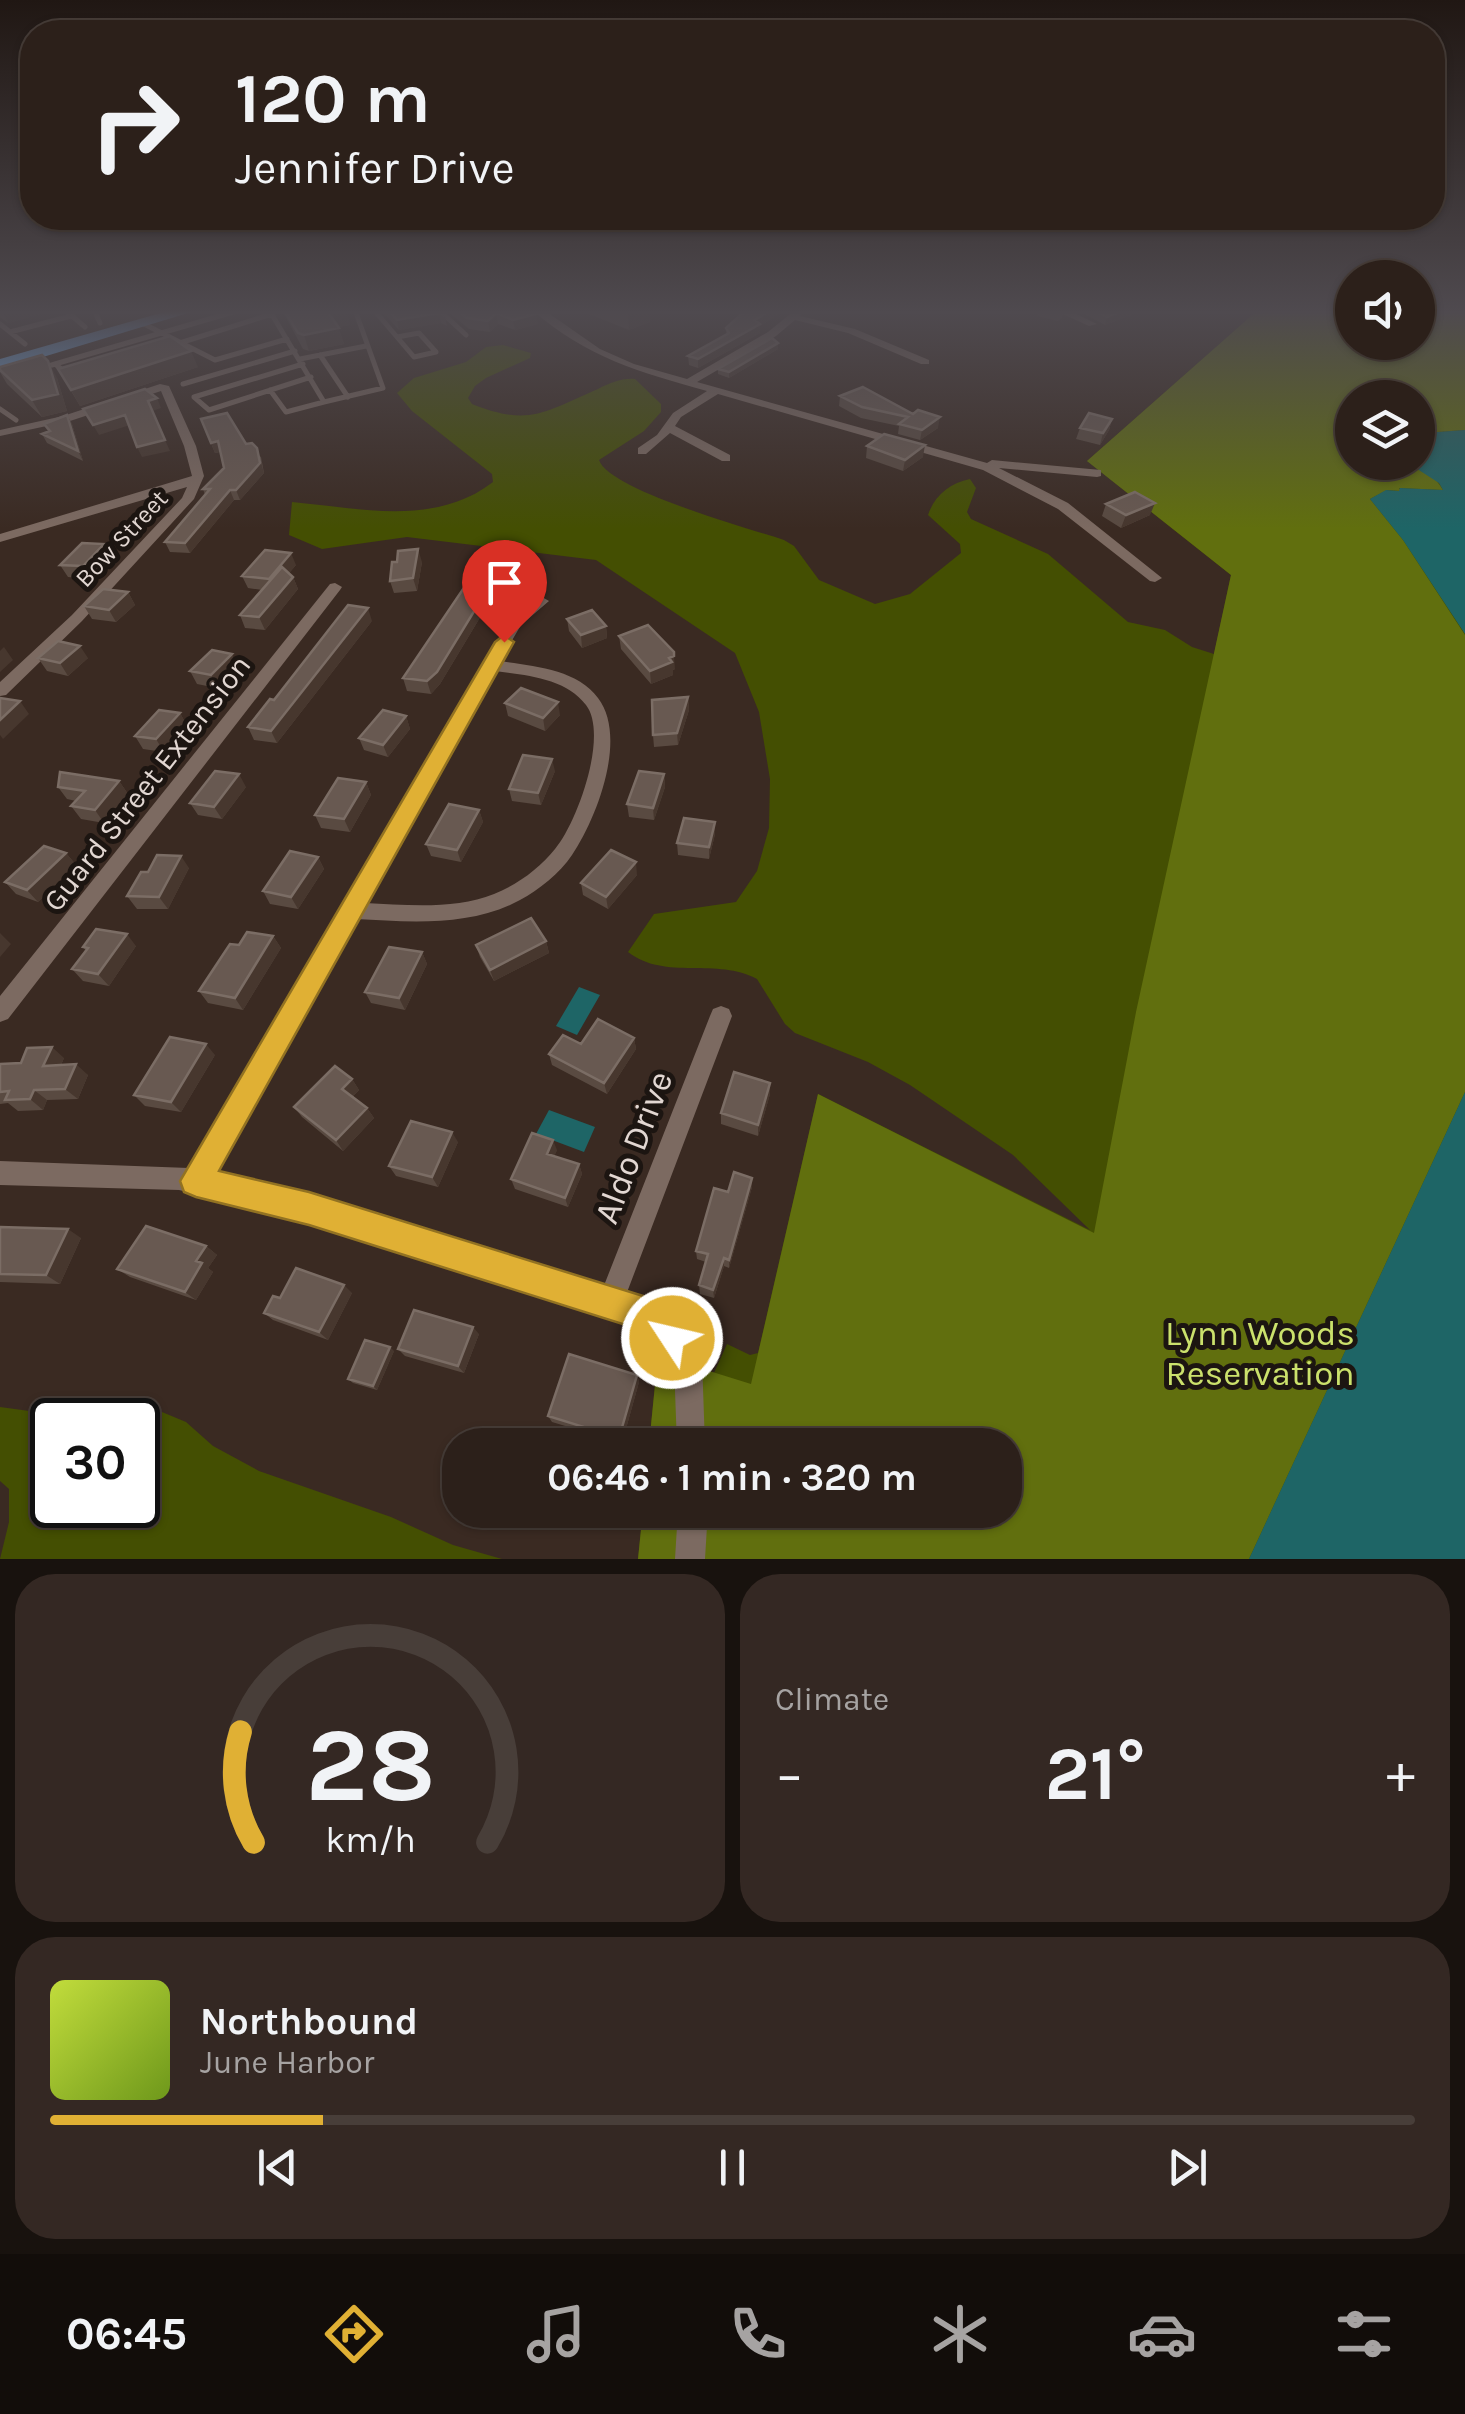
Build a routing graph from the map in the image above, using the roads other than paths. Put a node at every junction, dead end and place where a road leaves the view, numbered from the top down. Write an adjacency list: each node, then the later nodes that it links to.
1 (187, 383): 8 (lane)
2 (238, 383): 9 (lane)
3 (293, 383): 9 (lane)
4 (314, 383): 12 (lane)
5 (339, 383): 11 (lane)
6 (381, 383): 11 (lane)
7 (687, 383): 10 (street)
8 (183, 384)
9 (270, 390): 12 (lane)
10 (714, 392): 15 (street); 19 (street)
11 (348, 396): 12 (lane)
12 (324, 402)
13 (0, 408): 14 (lane)
14 (16, 420)
15 (668, 427): 17 (street); 18 (street)
16 (0, 433): 21 (street, Bow Street)
17 (642, 452)
18 (726, 458)
19 (971, 461): 20 (street); 23 (street)
20 (1098, 473)
21 (196, 480): 22 (street); 27 (street, Bow Street)
22 (0, 538)
23 (1155, 578)
24 (335, 587): 29 (street, Guard Street Extension)
25 (542, 601): 26 (street)
26 (491, 665): 28 (street); 28 (street)
27 (0, 691)
28 (348, 910): 32 (street)
29 (0, 1012)
30 (721, 1016): 33 (street, Aldo Drive)
31 (0, 1173): 32 (street)
32 (196, 1181): 33 (street)
33 (610, 1304): 34 (street)
34 (690, 1428)
35 (692, 1528): 36 (street)
36 (690, 1559)

